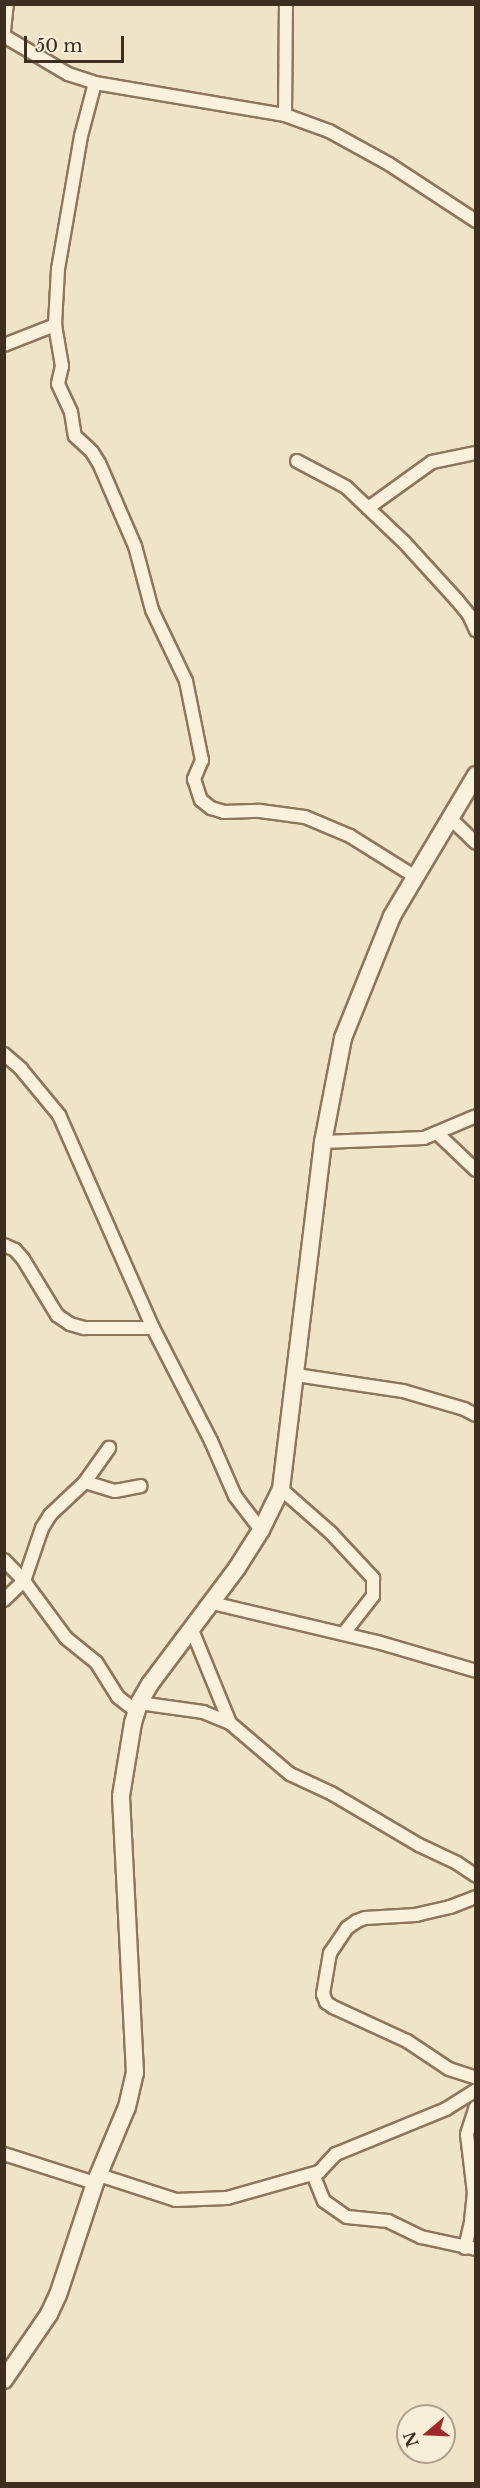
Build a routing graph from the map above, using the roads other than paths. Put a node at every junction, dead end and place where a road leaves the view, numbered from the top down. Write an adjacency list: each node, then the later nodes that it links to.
1 (7, 4): 3 (street)
2 (286, 4): 5 (street)
3 (4, 33): 4 (street)
4 (95, 83): 5 (street); 7 (street)
5 (285, 115): 6 (street)
6 (476, 221)
7 (55, 325): 8 (street); 16 (street)
8 (4, 345)
9 (476, 453): 11 (street)
10 (297, 461): 11 (street)
11 (368, 508): 12 (street)
12 (476, 630)
13 (476, 775): 14 (street)
14 (449, 817): 15 (street); 16 (street)
15 (476, 843)
16 (414, 876): 20 (street)
17 (4, 1054): 23 (street)
18 (476, 1116): 19 (street)
19 (438, 1134): 20 (street); 21 (street)
20 (323, 1142): 24 (street)
21 (476, 1170)
22 (4, 1245): 23 (street)
23 (153, 1328): 30 (street)
24 (296, 1375): 25 (street); 29 (street)
25 (476, 1415)
26 (109, 1448): 27 (street)
27 (85, 1482): 28 (street); 32 (street)
28 (141, 1486)
29 (281, 1489): 30 (street); 36 (street)
30 (261, 1530): 34 (street)
31 (4, 1560): 32 (street)
32 (24, 1581): 33 (street); 38 (street)
33 (4, 1600)
34 (212, 1603): 35 (street); 36 (street)
35 (192, 1630): 38 (street); 39 (street)
36 (344, 1633): 37 (street)
37 (476, 1671)
38 (138, 1707): 39 (street); 47 (street)
39 (230, 1723): 40 (street)
40 (476, 1876)
41 (476, 1897): 42 (street)
42 (476, 2078)
43 (476, 2090): 46 (street)
44 (476, 2107): 48 (street)
45 (4, 2154): 47 (street)
46 (313, 2174): 47 (street); 48 (street)
47 (97, 2179): 49 (street)
48 (470, 2249)
49 (4, 2380)

